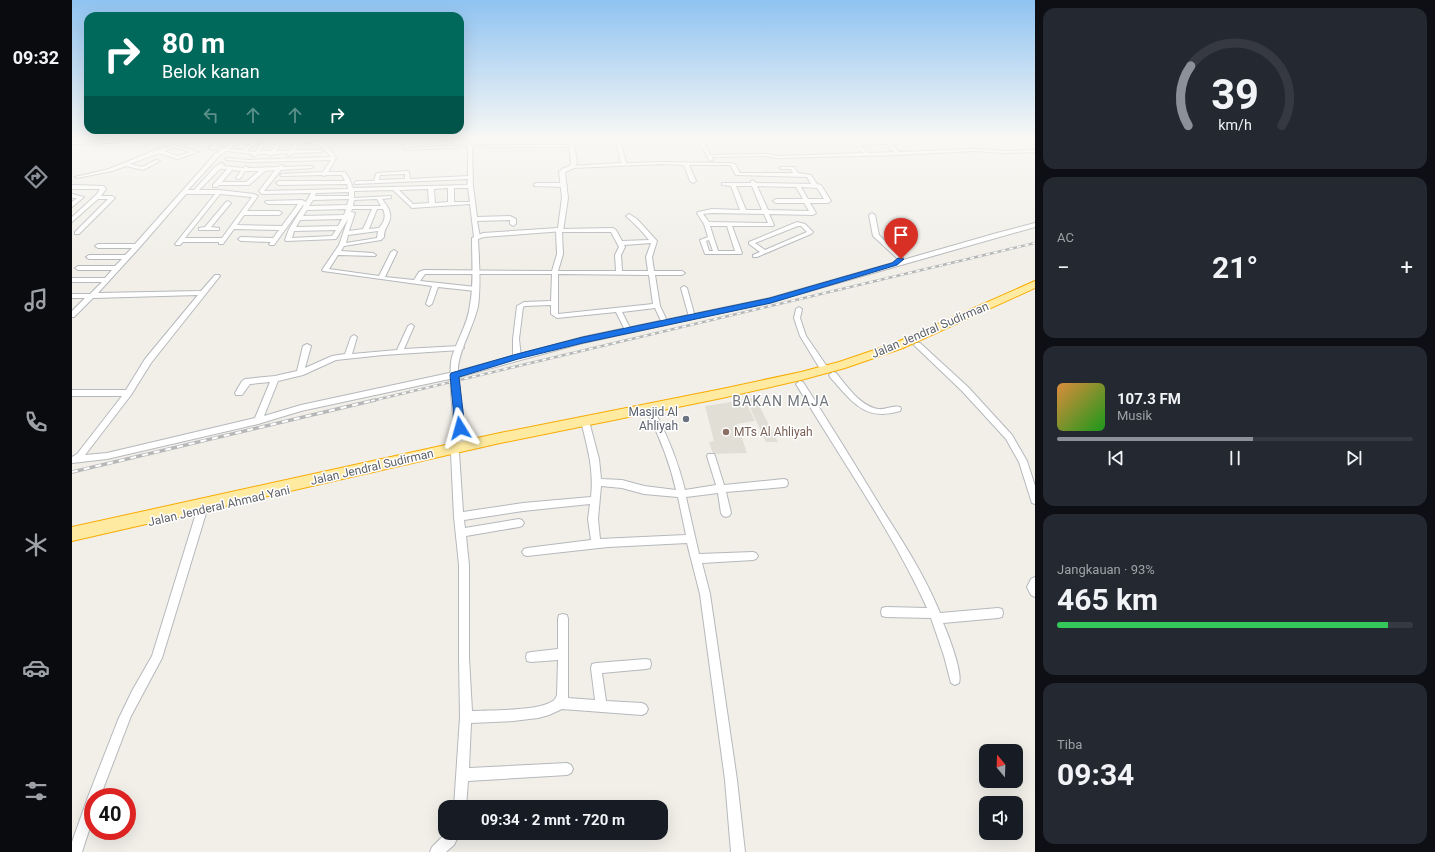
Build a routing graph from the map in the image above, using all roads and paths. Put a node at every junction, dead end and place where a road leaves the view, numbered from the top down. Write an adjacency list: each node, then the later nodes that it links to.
1 (304, 176): 18 (street)
2 (198, 177): 33 (street)
3 (209, 177): 34 (street)
4 (223, 177): 15 (street)
5 (256, 177): 15 (street)
6 (274, 177): 37 (street)
7 (345, 177): 14 (street)
8 (563, 177): 20 (street)
9 (691, 177): 13 (street)
10 (750, 177): 22 (street)
11 (809, 177): 26 (street)
12 (470, 178): 17 (street); 24 (street)
13 (693, 181)
14 (348, 182): 18 (street); 32 (street)
15 (218, 183): 35 (street)
16 (279, 183): 18 (street)
17 (357, 183)
18 (300, 184): 38 (street)
19 (724, 184): 21 (street)
20 (564, 185): 25 (street); 87 (street)
21 (733, 185): 22 (street); 62 (street)
22 (754, 185): 40 (street); 63 (street)
23 (798, 185): 26 (street); 40 (street); 49 (street)
24 (470, 186): 28 (street); 72 (street)
25 (536, 186)
26 (815, 186): 49 (street)
27 (72, 187): 43 (street)
28 (451, 187): 30 (street); 54 (street)
29 (411, 188): 30 (street); 31 (street); 57 (street)
30 (431, 188): 56 (street)
31 (395, 189): 32 (street); 57 (street)
32 (353, 190): 39 (street); 46 (street)
33 (184, 192): 34 (street); 102 (street)
34 (195, 192): 35 (street)
35 (210, 192): 36 (street)
36 (219, 192): 42 (street); 51 (street)
37 (263, 192): 38 (street); 42 (street)
38 (297, 193): 39 (street)
39 (314, 193): 45 (street)
40 (782, 193): 48 (street); 49 (street)
41 (72, 196): 55 (street)
42 (254, 196): 64 (street)
43 (97, 197): 68 (street); 89 (street)
44 (389, 197): 47 (street)
45 (311, 198): 46 (street); 53 (street)
46 (353, 198): 47 (street); 59 (street)
47 (379, 198): 58 (street)
48 (776, 201)
49 (806, 201): 63 (street)
50 (267, 202): 53 (street)
51 (222, 203): 61 (street); 61 (street)
52 (468, 203): 54 (street)
53 (304, 204): 59 (street); 69 (street); 80 (street)
54 (451, 204): 56 (street)
55 (72, 205)
56 (432, 205): 57 (street)
57 (412, 206)
58 (385, 207): 60 (street); 82 (street)
59 (352, 208): 60 (street); 67 (street); 90 (street)
60 (375, 208): 86 (street)
61 (213, 210): 79 (street); 83 (street)
62 (744, 212): 63 (street); 74 (street)
63 (767, 212): 77 (street)
64 (242, 213): 71 (street); 79 (street)
65 (872, 215): 98 (street)
66 (629, 216): 95 (street)
67 (347, 217): 70 (street); 81 (street)
68 (73, 218)
69 (298, 218): 70 (street); 84 (street)
70 (327, 218): 85 (street)
71 (271, 219): 79 (street); 80 (street)
72 (475, 219): 73 (street); 92 (street)
73 (513, 224)
74 (707, 224): 75 (street); 93 (street)
75 (729, 225): 76 (street); 106 (street)
76 (752, 225): 77 (street); 91 (street)
77 (771, 225): 88 (street)
78 (1035, 225): 112 (street)
79 (232, 227)
80 (283, 228): 99 (street)
81 (340, 228): 84 (street); 85 (street)
82 (381, 228): 86 (street); 94 (street)
83 (217, 229)
84 (292, 229): 85 (street)
85 (321, 229)
86 (366, 230): 90 (street)
87 (560, 230): 92 (street); 97 (street); 116 (street)
88 (782, 231): 104 (street); 104 (street)
89 (77, 233)
90 (347, 233): 100 (street)
91 (755, 234)
92 (477, 237): 115 (street)
93 (711, 238): 106 (street); 106 (street)
94 (371, 241): 100 (street); 107 (street)
95 (653, 241): 97 (street); 118 (street)
96 (904, 241): 98 (street)
97 (620, 243): 117 (street)
98 (885, 244): 112 (street)
99 (237, 245)
100 (342, 245): 105 (street)
101 (98, 246): 102 (street)
102 (138, 246): 109 (street)
103 (394, 252): 121 (street)
104 (764, 252): 110 (street)
105 (337, 253): 107 (street); 121 (street)
106 (716, 253)
107 (364, 254): 108 (street)
108 (373, 254)
109 (128, 256): 111 (street); 114 (street)
110 (756, 256)
111 (90, 257)
112 (898, 262): 140 (street)
113 (78, 268): 114 (street)
114 (117, 268): 123 (street)
115 (476, 272): 116 (street); 124 (street); 128 (street)
116 (555, 272): 117 (street); 134 (street)
117 (619, 272): 118 (street)
118 (652, 272): 119 (street); 136 (street)
119 (682, 273)
120 (218, 276): 131 (street)
121 (382, 278): 124 (street)
122 (72, 280): 123 (street)
123 (106, 280): 132 (street)
124 (416, 282): 126 (street)
125 (1035, 284): 152 (highway, Jalan Jendral Sudirman)
126 (435, 285): 128 (street); 135 (street)
127 (684, 288): 140 (street)
128 (476, 289): 147 (street)
129 (72, 292): 132 (street)
130 (1035, 292): 145 (highway, Jalan Jenderal Ahmad Yani)
131 (203, 293): 132 (street); 157 (street)
132 (94, 294): 133 (street); 139 (street)
133 (72, 296)
134 (554, 303): 138 (street); 150 (street)
135 (429, 304)
136 (657, 306): 138 (street); 141 (street)
137 (799, 309): 152 (street)
138 (618, 310): 143 (street)
139 (72, 315)
140 (692, 318): 141 (street)
141 (664, 323): 143 (street)
142 (411, 326): 148 (street)
143 (628, 330): 150 (street)
144 (354, 337): 149 (street)
145 (918, 345): 152 (highway, Jalan Jenderal Ahmad Yani); 169 (street)
146 (307, 346): 151 (street)
147 (460, 348): 148 (street); 153 (street)
148 (400, 351): 149 (street)
149 (348, 356): 151 (street)
150 (517, 357): 153 (street)
151 (300, 372): 154 (street)
152 (829, 372): 155 (highway, Jalan Jenderal Ahmad Yani); 159 (street); 163 (highway, Jalan Jendral Sudirman)
153 (454, 375): 161 (street); 163 (street)
154 (275, 379): 158 (street); 161 (street)
155 (800, 384): 160 (highway, Jalan Jenderal Ahmad Yani); 189 (street)
156 (72, 393): 157 (street)
157 (128, 393): 165 (street)
158 (239, 393)
159 (896, 408)
160 (652, 414): 162 (highway, Jalan Jenderal Ahmad Yani); 170 (street)
161 (258, 421): 165 (street)
162 (586, 425): 163 (highway, Jalan Jenderal Ahmad Yani); 166 (street)
163 (459, 449): 173 (highway, Jalan Jenderal Ahmad Yani); 175 (street); 178 (highway, Jalan Jendral Sudirman)
164 (712, 456): 168 (street)
165 (74, 460)
166 (597, 482): 170 (street); 171 (street)
167 (784, 483): 168 (street)
168 (721, 488): 170 (street); 174 (street)
169 (1033, 488): 172 (street)
170 (681, 494): 179 (street)
171 (595, 500): 175 (street); 181 (street)
172 (1035, 500)
173 (202, 510): 180 (highway, Jalan Jenderal Ahmad Yani); 201 (street)
174 (726, 513)
175 (459, 517): 177 (street)
176 (519, 523): 177 (street)
177 (461, 533): 198 (street)
178 (72, 534)
179 (690, 539): 181 (street); 184 (street)
180 (72, 540)
181 (596, 543): 182 (street)
182 (527, 552)
183 (753, 556): 184 (street)
184 (696, 559): 207 (street)
185 (1035, 582): 186 (street)
186 (1035, 592)
187 (886, 612): 189 (street)
188 (998, 613): 189 (street)
189 (936, 616): 194 (street)
190 (563, 619): 191 (street)
191 (563, 654): 192 (street); 195 (street)
192 (531, 657)
193 (646, 664): 196 (street)
194 (955, 679)
195 (560, 703): 196 (street); 198 (street)
196 (601, 706): 197 (street)
197 (642, 709)
198 (466, 717): 200 (street)
199 (567, 769): 200 (street)
200 (462, 775): 202 (street)
201 (97, 788)
202 (460, 800)
203 (84, 828): 205 (street)
204 (449, 840): 206 (street)
205 (76, 852)
206 (437, 852)
207 (738, 852)

